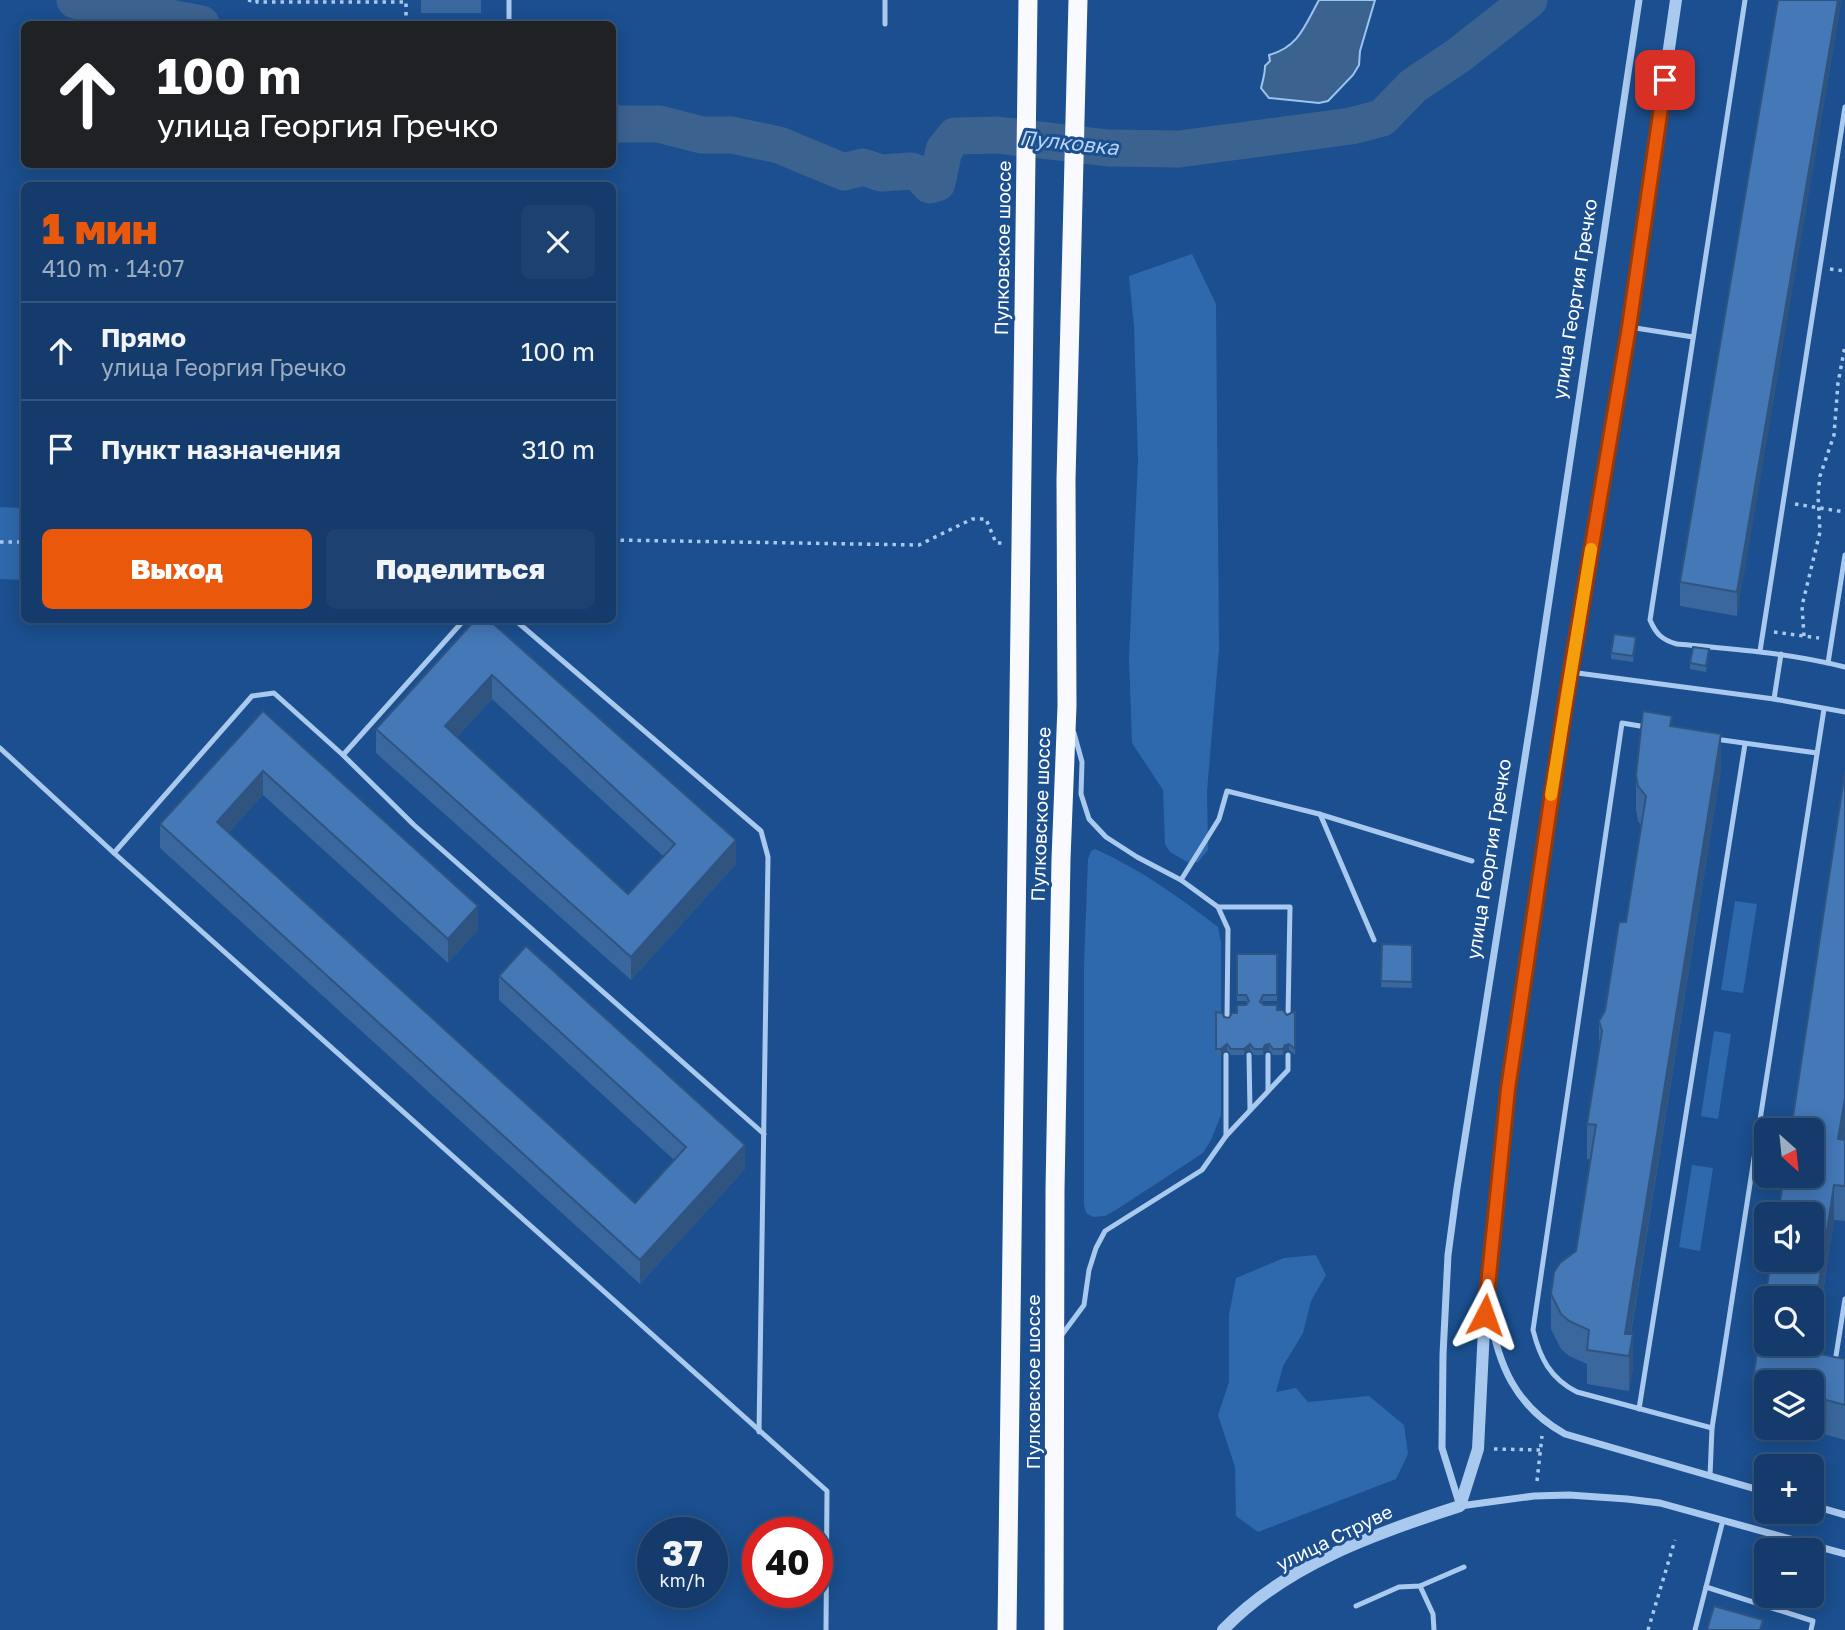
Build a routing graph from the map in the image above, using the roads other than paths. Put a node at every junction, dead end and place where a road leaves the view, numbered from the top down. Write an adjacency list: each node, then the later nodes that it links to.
1 (509, 0): 8 (lane)
2 (885, 0): 9 (lane)
3 (1028, 0): 71 (highway, Пулковское шоссе)
4 (1078, 0): 22 (highway, Пулковское шоссе)
5 (1639, 0): 60 (street, улица Георгия Гречко)
6 (1676, 0): 11 (street)
7 (1745, 0): 12 (lane)
8 (509, 21)
9 (885, 24)
10 (1845, 107): 16 (lane)
11 (1629, 327): 12 (lane); 20 (street)
12 (1693, 337): 16 (lane)
13 (1845, 555): 18 (lane)
14 (461, 623): 30 (lane)
15 (518, 623): 49 (lane)
16 (1760, 651): 17 (lane)
17 (1781, 654): 18 (lane); 21 (lane)
18 (1828, 663): 19 (lane)
19 (1845, 667)
20 (1570, 672): 21 (lane); 51 (street)
21 (1774, 699): 23 (lane)
22 (1067, 706): 34 (lane); 53 (highway, Пулковское шоссе)
23 (1824, 709): 24 (lane); 29 (lane)
24 (1845, 712)
25 (1649, 728): 55 (lane)
26 (1704, 737): 27 (lane)
27 (1745, 744): 29 (lane); 55 (lane)
28 (0, 748): 32 (lane)
29 (1817, 753): 56 (lane)
30 (343, 755): 32 (lane); 49 (lane)
31 (1319, 814): 33 (lane); 34 (lane); 36 (lane)
32 (114, 853): 57 (lane)
33 (1472, 861)
34 (1181, 880): 35 (lane)
35 (1218, 907): 37 (lane); 40 (lane)
36 (1374, 940)
37 (1227, 1006): 38 (lane); 42 (lane)
38 (1235, 1006)
39 (1278, 1006): 40 (lane)
40 (1289, 1006): 41 (lane)
41 (1288, 1017)
42 (1227, 1019)
43 (1226, 1055): 50 (lane)
44 (1249, 1055): 48 (lane)
45 (1268, 1055): 47 (lane)
46 (1288, 1055): 47 (lane)
47 (1268, 1090): 48 (lane)
48 (1250, 1110): 50 (lane)
49 (764, 1134): 57 (lane)
50 (1226, 1136): 53 (lane)
51 (1486, 1289): 58 (street); 60 (street)
52 (1845, 1299): 54 (lane)
53 (1055, 1344): 72 (highway, Пулковское шоссе)
54 (1845, 1363)
55 (1640, 1409): 56 (lane)
56 (1712, 1427): 58 (lane)
57 (760, 1432): 70 (lane)
58 (1710, 1476): 59 (street)
59 (1754, 1489)
60 (1460, 1506): 63 (street, улица Струве); 69 (street, улица Струве)
61 (1824, 1509): 62 (street)
62 (1845, 1515)
63 (1723, 1520): 64 (street, улица Струве); 67 (lane)
64 (1845, 1553)
65 (1464, 1567): 66 (lane)
66 (1420, 1586): 68 (lane); 73 (lane)
67 (1706, 1587): 74 (lane); 75 (lane)
68 (1356, 1606)
69 (1225, 1629)
70 (826, 1630)
71 (1007, 1630)
72 (1054, 1630)
73 (1434, 1630)
74 (1695, 1630)
75 (1811, 1630)

